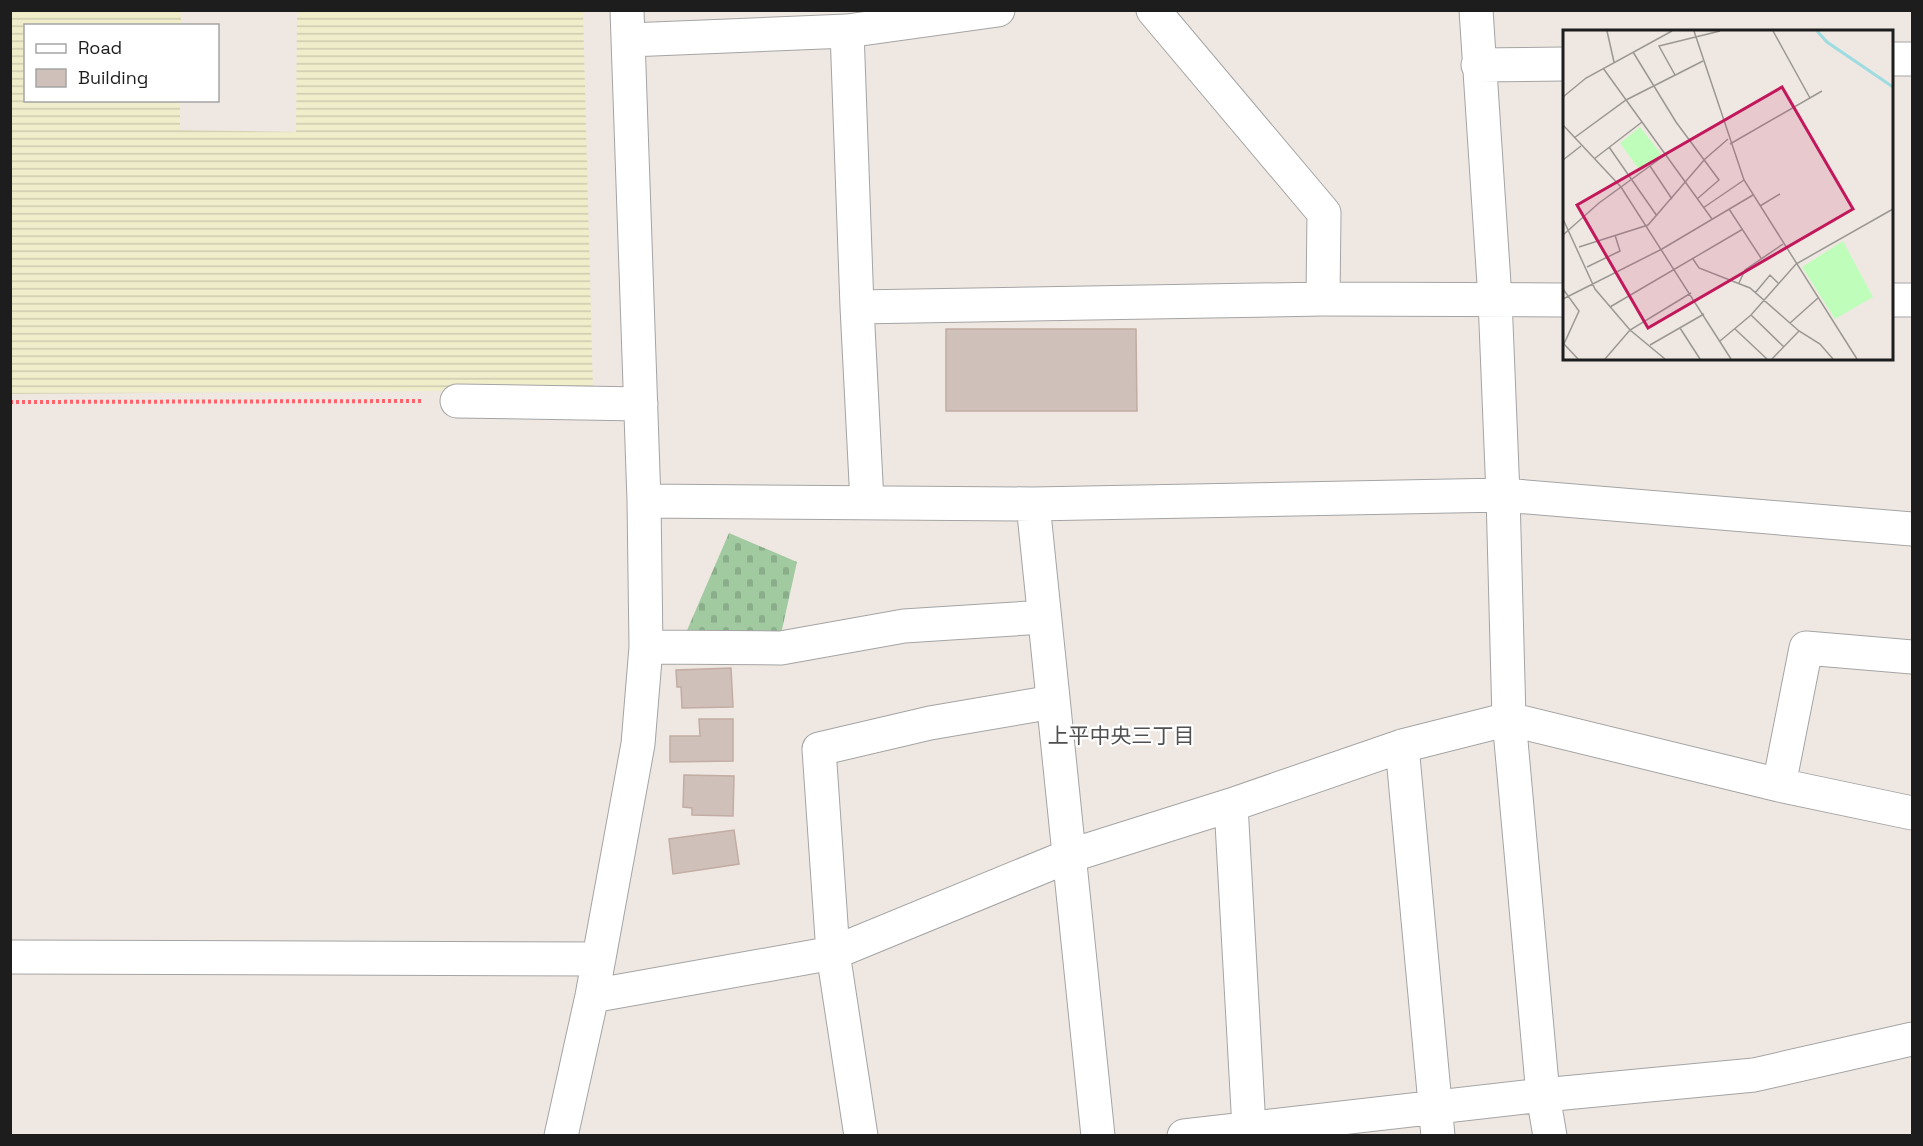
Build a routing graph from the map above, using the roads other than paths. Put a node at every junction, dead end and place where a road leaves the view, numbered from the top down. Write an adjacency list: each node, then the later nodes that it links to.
1 (998, 10): 5 (street)
2 (1153, 10): 10 (street)
3 (1476, 10): 9 (street)
4 (628, 25): 5 (street); 17 (street)
5 (847, 30): 15 (street)
6 (1893, 59): 7 (street)
7 (1912, 59)
8 (1563, 64): 9 (street)
9 (1479, 65): 11 (street)
10 (1323, 299): 11 (street); 15 (street)
11 (1495, 299): 12 (street); 18 (street)
12 (1563, 300)
13 (1893, 300): 14 (street)
14 (1912, 300)
15 (857, 307): 20 (street)
16 (457, 401): 17 (street)
17 (641, 404): 19 (street)
18 (1503, 495): 21 (street); 22 (street); 27 (street)
19 (644, 501): 20 (street); 24 (street)
20 (867, 502): 21 (street)
21 (1033, 504): 23 (street)
22 (1912, 529)
23 (1044, 617): 24 (street); 26 (street)
24 (646, 647): 35 (street)
25 (1912, 657): 29 (street)
26 (1053, 702): 32 (street); 33 (street)
27 (1509, 719): 28 (street); 29 (street); 38 (street)
28 (1402, 746): 30 (street); 39 (street)
29 (1779, 785): 31 (street)
30 (1231, 805): 32 (street); 40 (street)
31 (1912, 813)
32 (1069, 856): 33 (street); 43 (street)
33 (832, 953): 36 (street); 42 (street)
34 (10, 957): 35 (street)
35 (599, 959): 36 (street)
36 (592, 996): 41 (street)
37 (1912, 1039): 38 (street)
38 (1543, 1095): 39 (street); 45 (street)
39 (1437, 1121): 40 (street)
40 (1249, 1128): 44 (street)
41 (561, 1136)
42 (861, 1136)
43 (1098, 1136)
44 (1184, 1136)
45 (1550, 1136)

